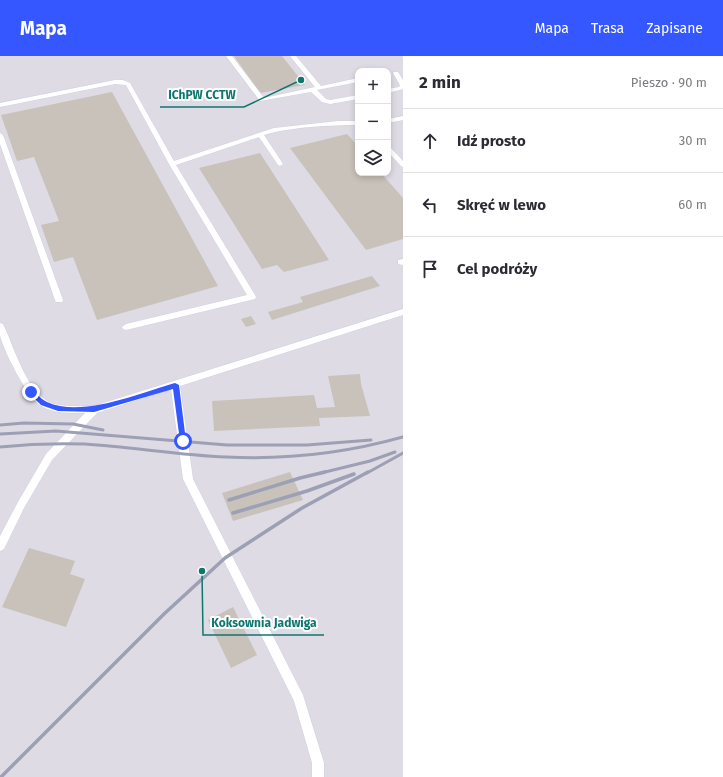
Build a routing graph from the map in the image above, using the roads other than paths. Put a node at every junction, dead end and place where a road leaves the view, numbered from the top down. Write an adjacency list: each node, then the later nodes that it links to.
1 (229, 56): 5 (lane)
2 (293, 56): 5 (lane)
3 (400, 73): 6 (lane)
4 (355, 81): 5 (lane)
5 (316, 89): 7 (lane)
6 (391, 90)
7 (355, 98)
8 (0, 105): 15 (lane)
9 (403, 118): 10 (lane)
10 (391, 120)
11 (355, 123): 12 (lane)
12 (260, 134): 15 (lane); 16 (lane)
13 (0, 135): 18 (lane)
14 (391, 151): 17 (lane)
15 (172, 164): 21 (lane)
16 (280, 164)
17 (403, 164)
18 (59, 300)
19 (403, 312): 22 (lane)
20 (0, 326): 23 (lane)
21 (126, 327)
22 (175, 385): 23 (lane); 25 (lane)
23 (94, 410): 24 (lane)
24 (0, 546)
25 (318, 777)

